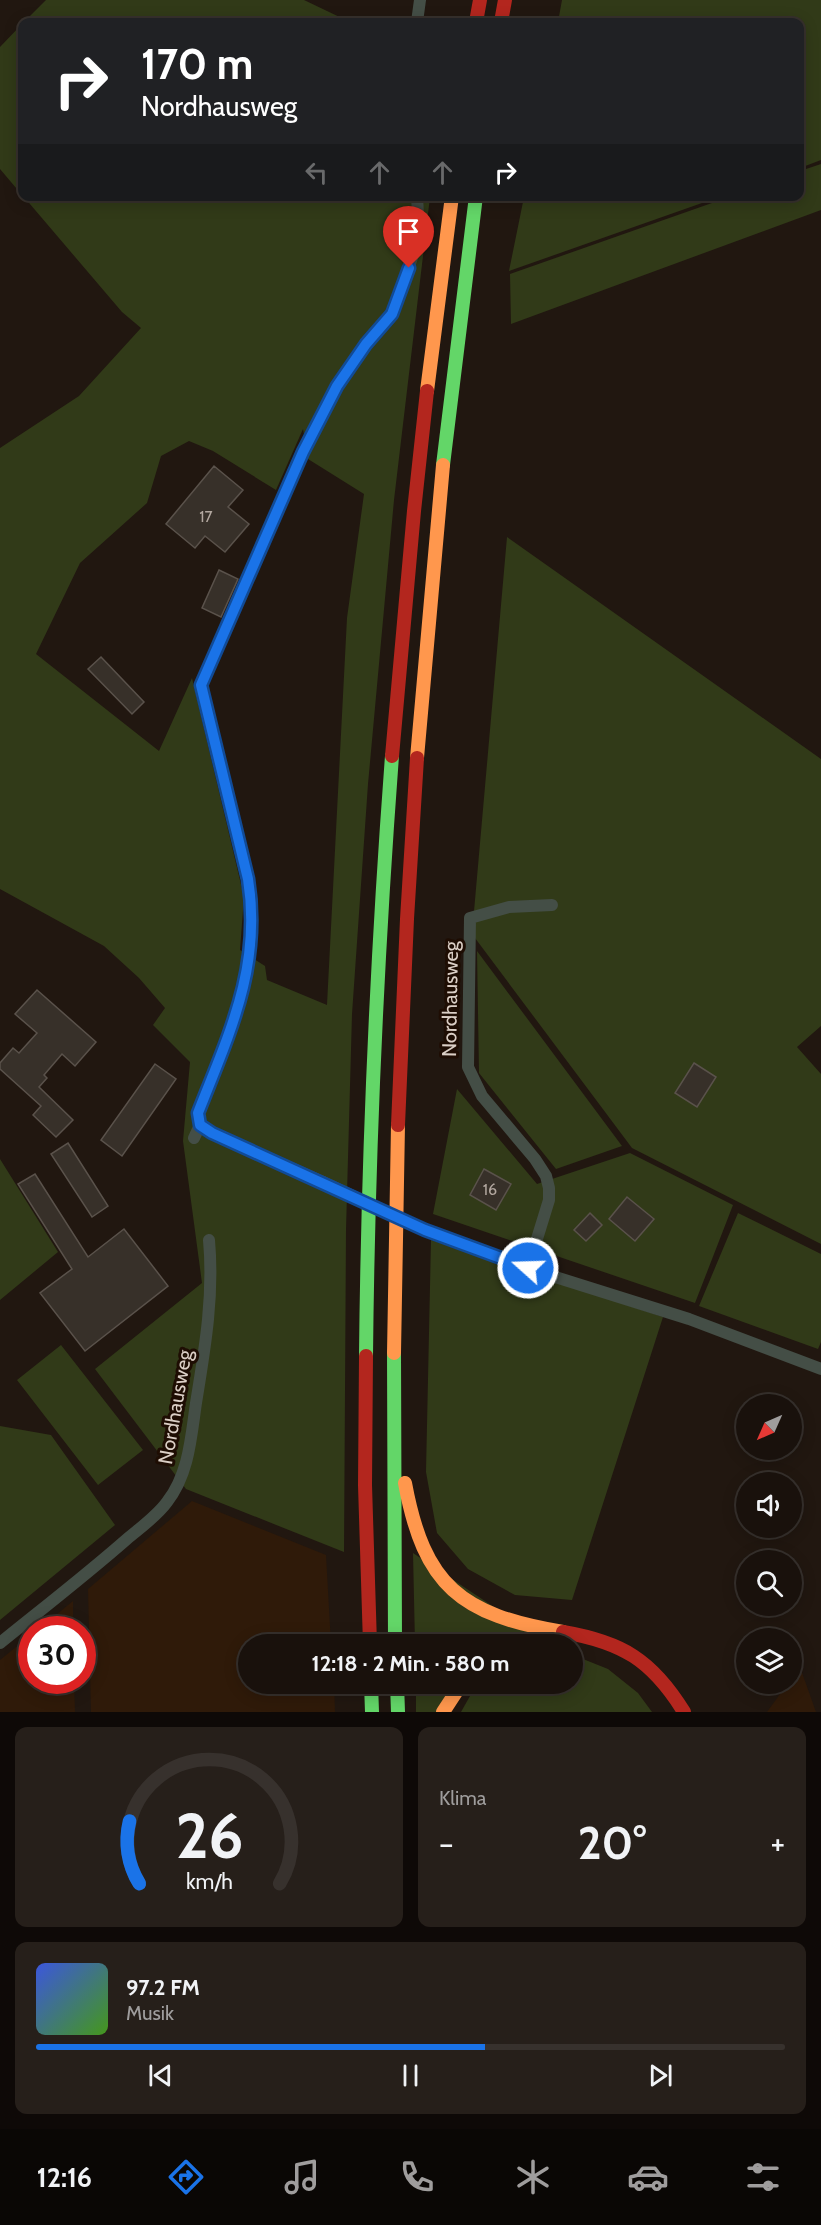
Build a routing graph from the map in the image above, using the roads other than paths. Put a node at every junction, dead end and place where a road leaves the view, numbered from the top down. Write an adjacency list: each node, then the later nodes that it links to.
1 (420, 0): 4 (street)
2 (480, 0): 5 (highway)
3 (505, 0): 6 (highway)
4 (418, 18)
5 (477, 18)
6 (502, 18)
7 (417, 201): 11 (street)
8 (451, 201): 17 (highway)
9 (475, 201): 16 (highway)
10 (552, 905): 14 (street, Nordhausweg)
11 (200, 1125): 12 (street); 14 (street, bridge)
12 (194, 1138)
13 (209, 1240): 21 (street, Nordhausweg)
14 (528, 1268): 15 (street)
15 (821, 1369)
16 (393, 1392): 18 (highway); 19 (highway)
17 (370, 1634)
18 (395, 1634)
19 (597, 1639): 20 (highway); 28 (highway)
20 (583, 1640)
21 (0, 1643)
22 (371, 1694): 25 (highway)
23 (397, 1694): 26 (highway)
24 (454, 1694): 27 (highway)
25 (372, 1712)
26 (398, 1712)
27 (442, 1712)
28 (684, 1712)

